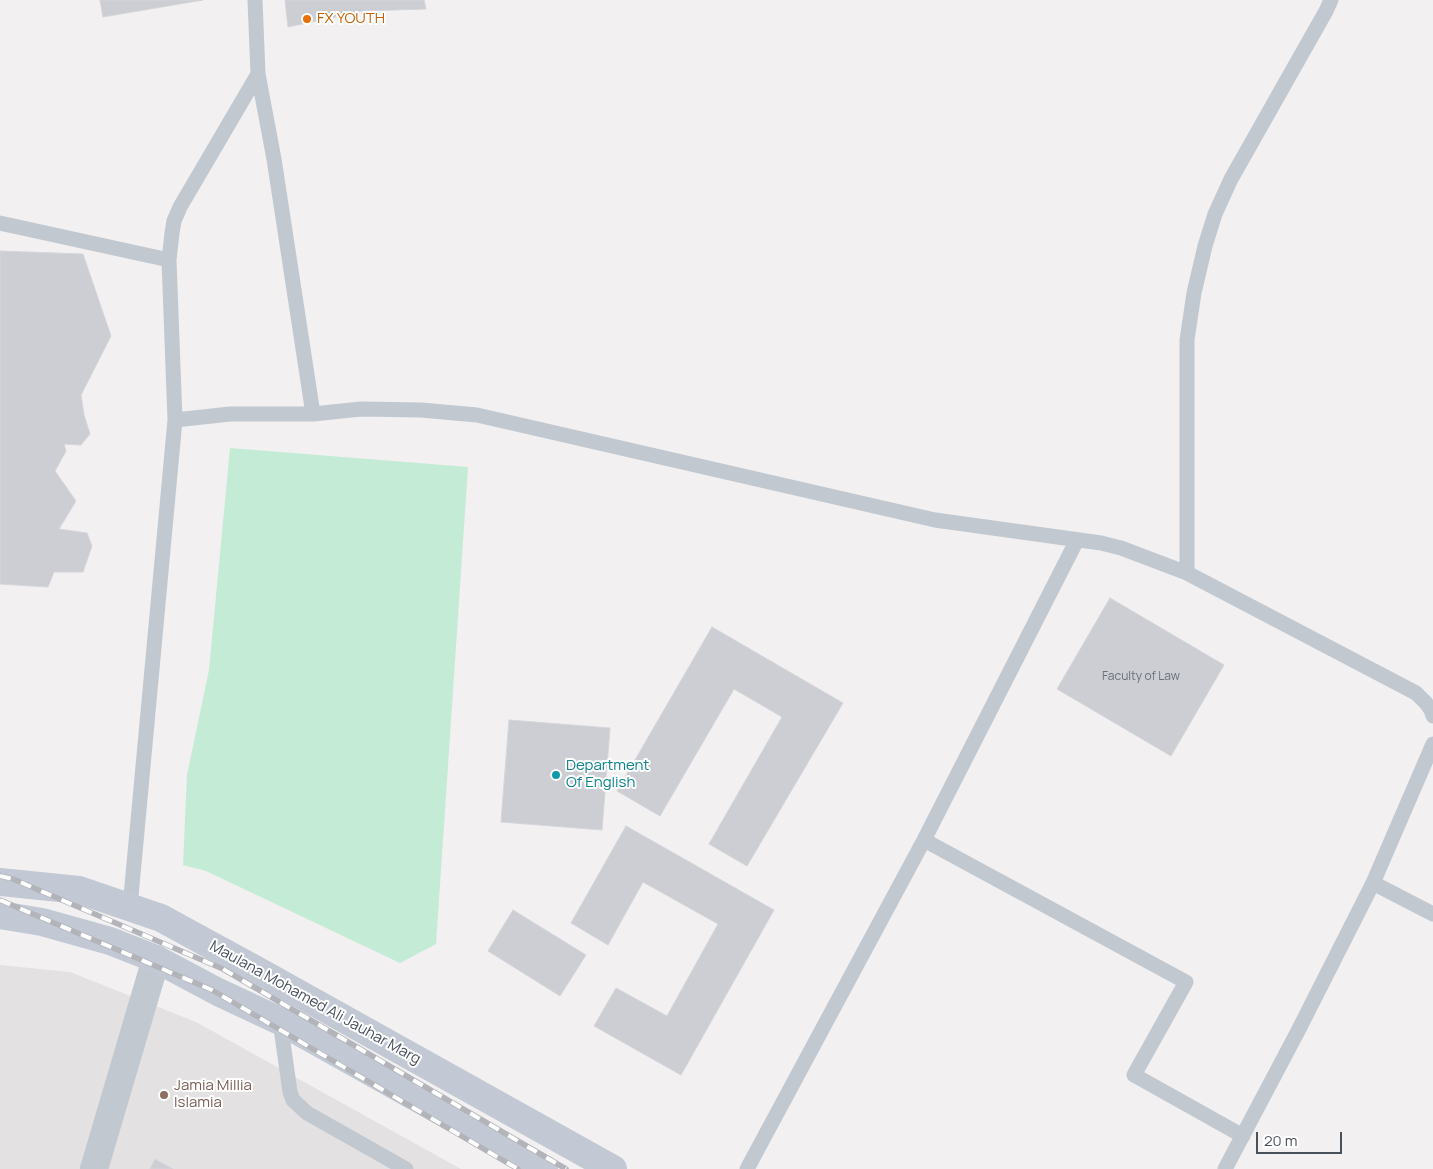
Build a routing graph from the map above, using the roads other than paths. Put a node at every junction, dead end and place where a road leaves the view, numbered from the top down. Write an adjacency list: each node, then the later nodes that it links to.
1 (255, 0): 3 (lane)
2 (1331, 0): 9 (lane)
3 (258, 74): 5 (lane); 6 (lane)
4 (0, 223): 5 (lane)
5 (170, 260): 7 (lane)
6 (313, 414): 7 (lane); 8 (lane)
7 (175, 420): 15 (lane)
8 (1076, 540): 9 (lane); 12 (lane)
9 (1187, 573): 10 (lane)
10 (1433, 716)
11 (1433, 744): 14 (lane)
12 (924, 840): 20 (lane); 25 (lane)
13 (0, 882): 15 (main road, Maulana Mohamed Ali Jauhar Marg)
14 (1373, 883): 16 (lane); 20 (lane)
15 (130, 907): 24 (main road, Maulana Mohamed Ali Jauhar Marg)
16 (1433, 914)
17 (0, 915): 18 (main road)
18 (156, 959): 19 (main road); 21 (street)
19 (280, 1021): 22 (lane); 23 (main road)
20 (1243, 1136): 26 (lane)
21 (94, 1169)
22 (406, 1169)
23 (544, 1169)
24 (614, 1169)
25 (747, 1169)
26 (1225, 1169)

